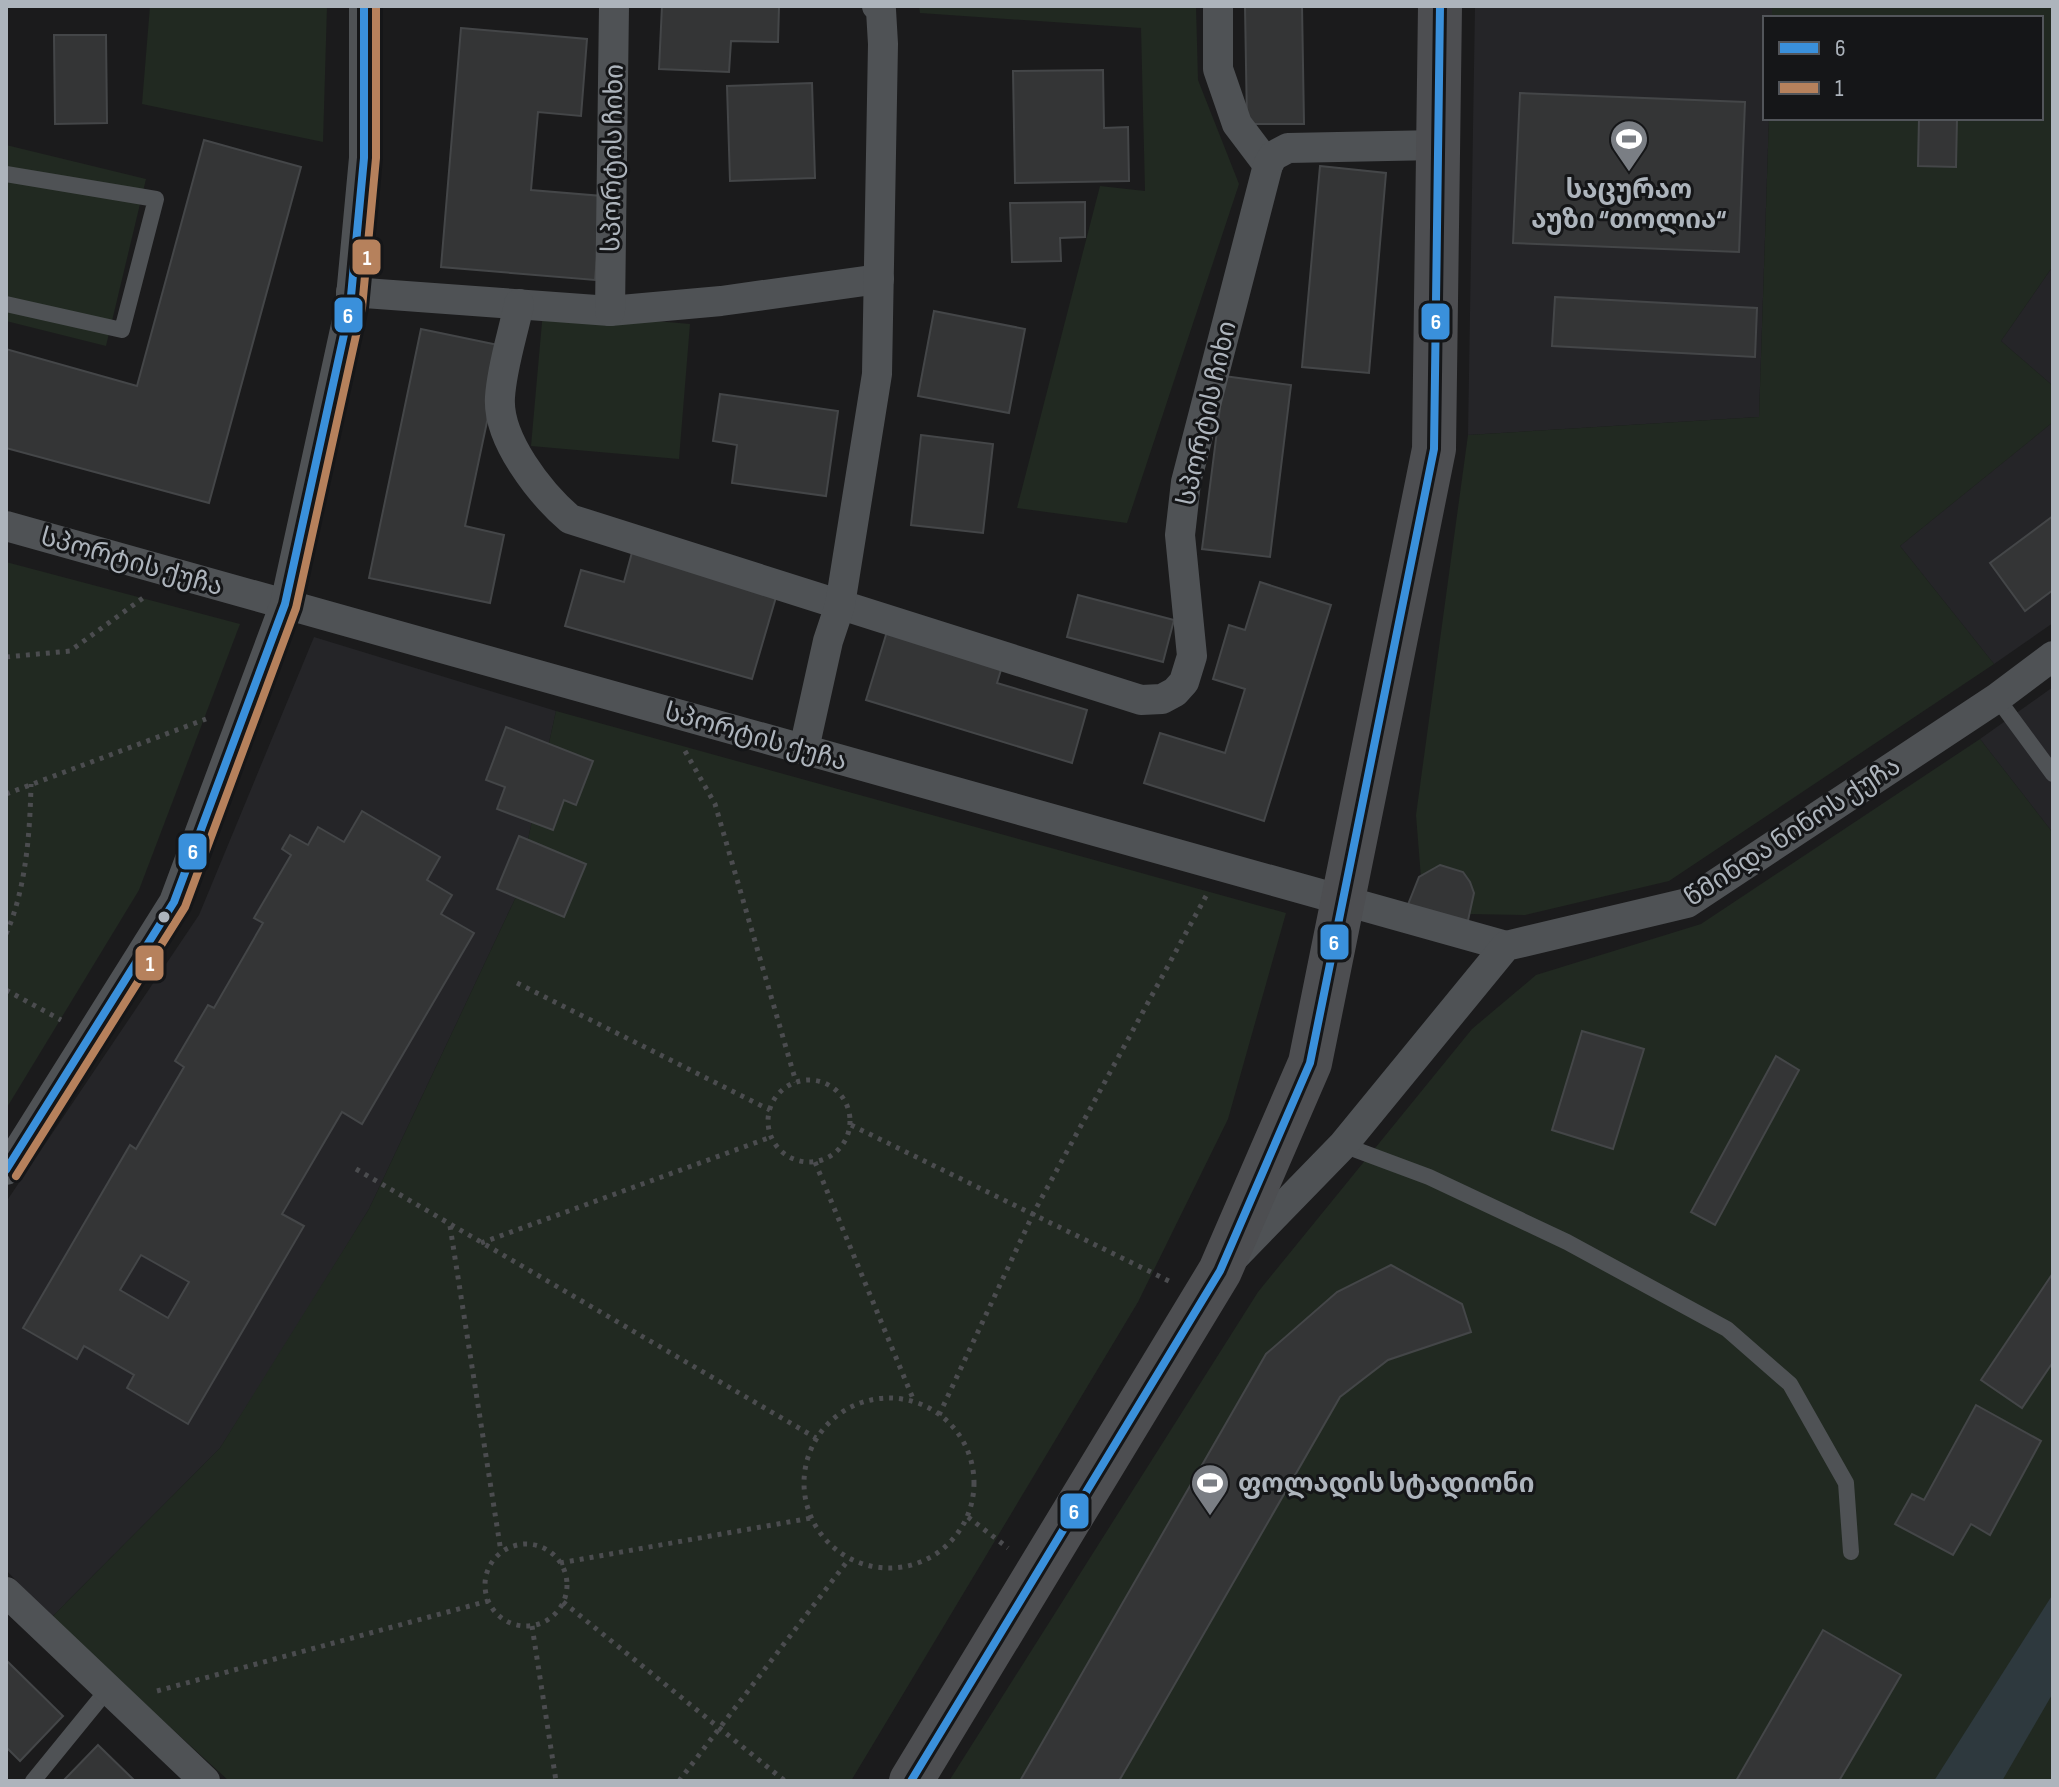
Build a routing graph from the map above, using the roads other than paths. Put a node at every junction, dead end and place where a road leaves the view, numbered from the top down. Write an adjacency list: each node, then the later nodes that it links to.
1 (364, 6): 10 (street)
2 (614, 6): 13 (street, სპორტის ჩიხი)
3 (877, 6): 9 (street)
4 (1218, 6): 7 (street)
5 (1440, 6): 6 (main road)
6 (1438, 145): 7 (street); 21 (main road)
7 (1268, 165): 16 (street, სპორტის ჩიხი)
8 (6, 174): 11 (lane)
9 (879, 279): 13 (street); 16 (street)
10 (351, 292): 12 (street); 15 (street)
11 (6, 304)
12 (519, 304): 13 (street); 16 (street)
13 (610, 311)
14 (6, 526): 15 (street, სპორტის ქუჩა)
15 (285, 604): 19 (street, სპორტის ქუჩა); 24 (street)
16 (840, 605): 19 (street)
17 (2053, 656): 18 (street, წმინდა ნინოს ქუჩა)
18 (1997, 698): 20 (lane); 22 (street, წმინდა ნინოს ქუჩა)
19 (804, 749): 21 (street, სპორტის ქუჩა)
20 (2053, 774)
21 (1343, 900): 22 (street, სპორტის ქუჩა); 25 (main road)
22 (1506, 946): 23 (street)
23 (1343, 1145): 25 (street); 26 (lane)
24 (6, 1170)
25 (1212, 1285): 31 (main road)
26 (1851, 1552)
27 (6, 1592): 28 (street)
28 (114, 1695): 29 (lane); 30 (street)
29 (33, 1781)
30 (205, 1781)
31 (911, 1781)

